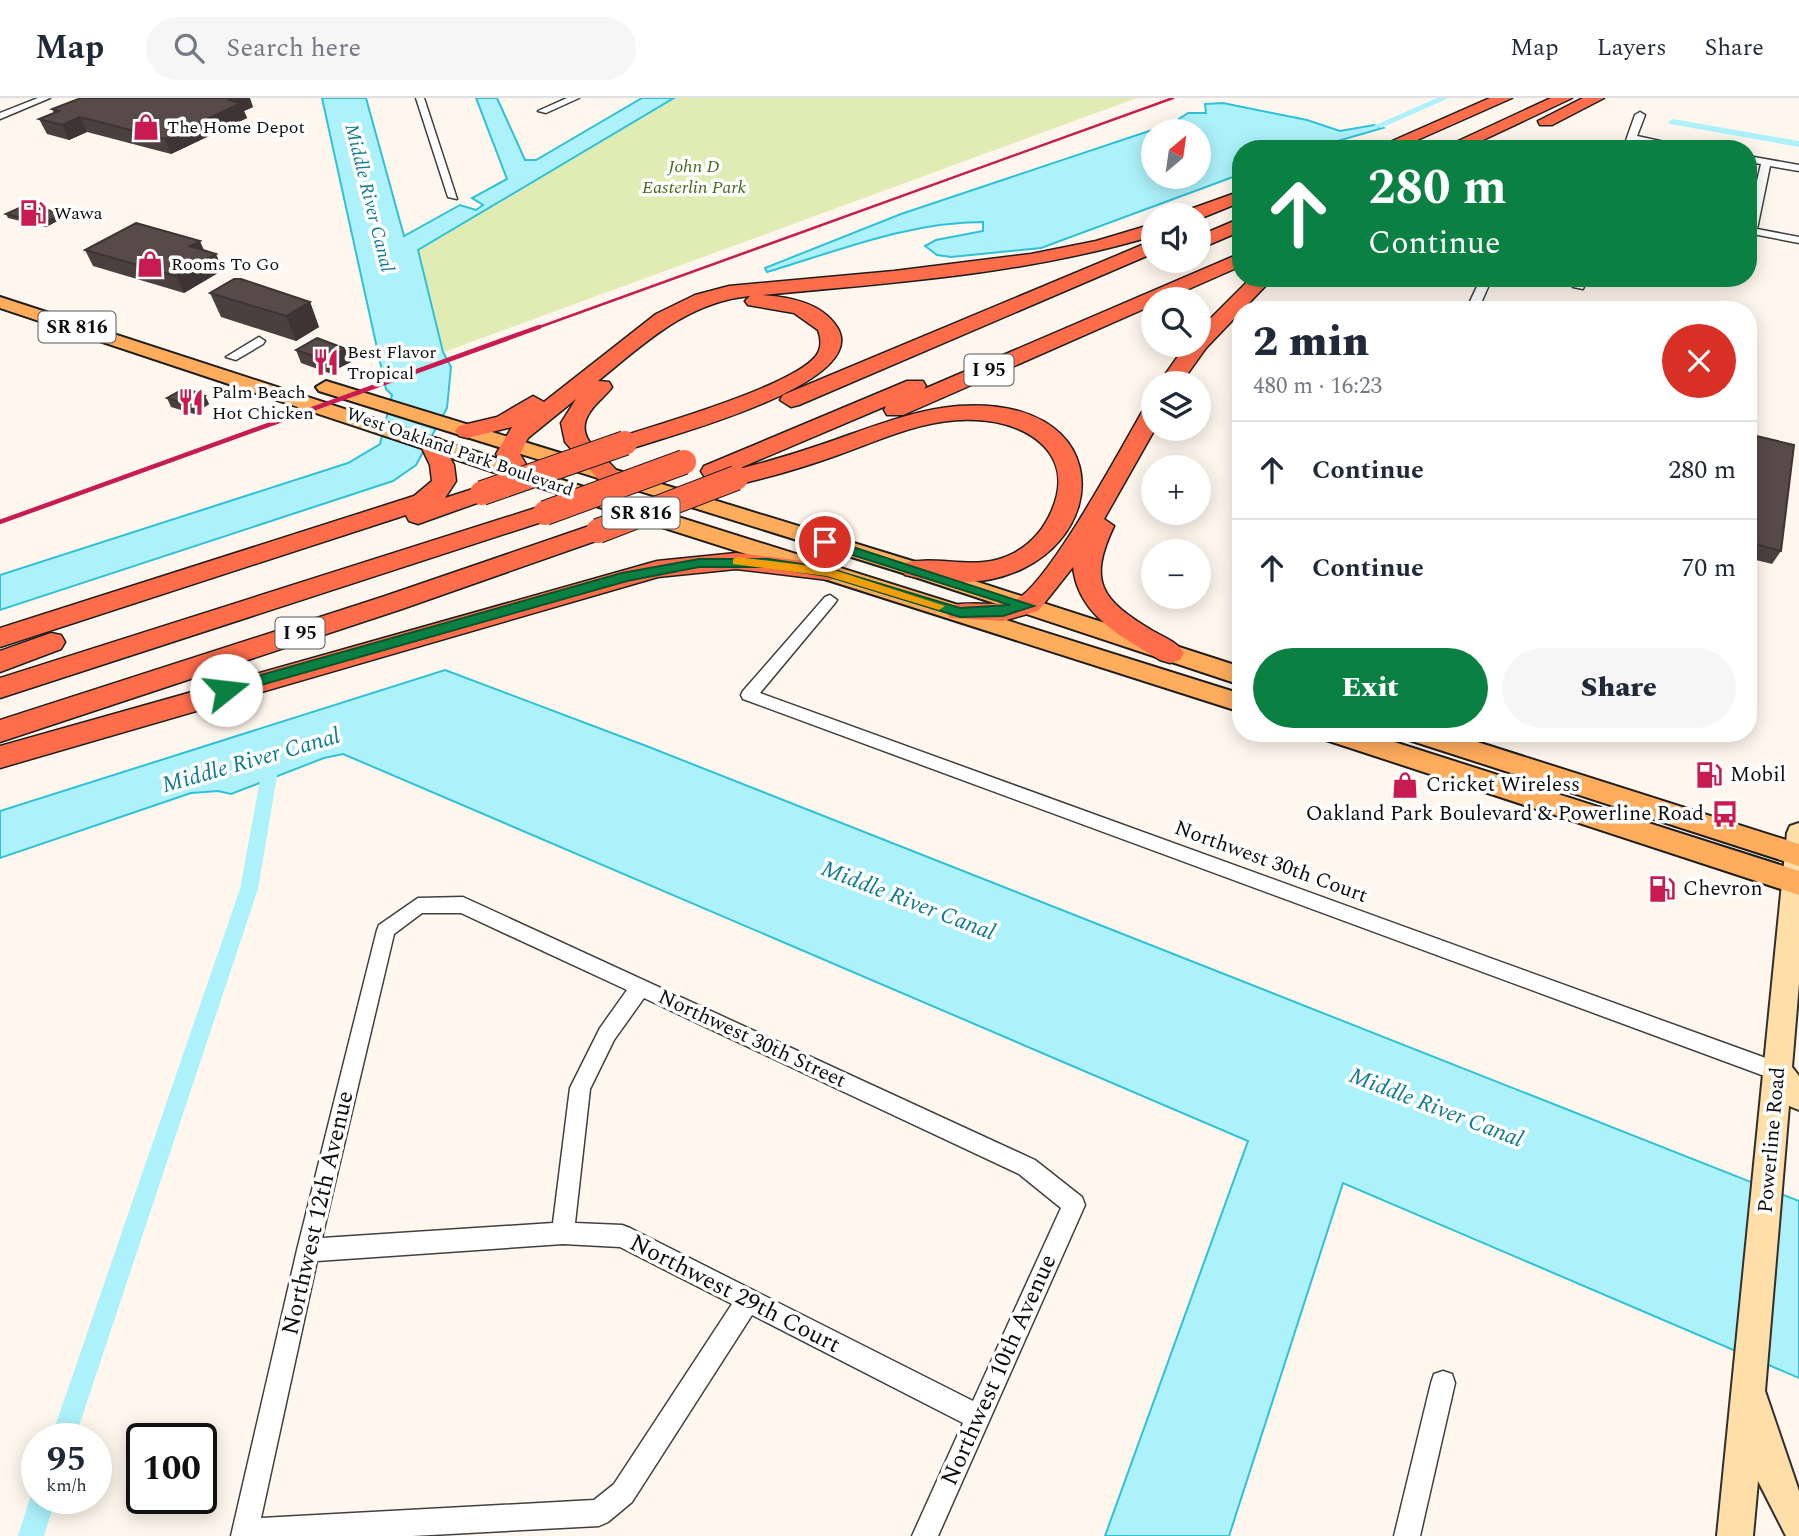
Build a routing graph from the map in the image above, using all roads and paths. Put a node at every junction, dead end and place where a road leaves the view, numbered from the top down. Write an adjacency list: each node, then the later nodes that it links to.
1 (46, 98): 9 (street)
2 (420, 98): 20 (street)
3 (575, 98): 8 (street)
4 (1504, 98): 12 (highway)
5 (1530, 98): 13 (highway)
6 (1564, 98): 14 (highway)
7 (1596, 98): 15 (highway)
8 (543, 111)
9 (0, 116)
10 (1640, 116): 11 (street)
11 (1632, 138): 16 (street)
12 (1404, 140)
13 (1434, 140)
14 (1469, 140)
15 (1504, 140)
16 (1643, 140)
17 (1757, 160): 18 (street)
18 (1766, 162): 19 (street); 21 (street)
19 (1799, 168)
20 (453, 197)
21 (1757, 198)
22 (1232, 199): 23 (highway)
23 (1211, 208)
24 (1232, 212): 25 (highway)
25 (1211, 221)
26 (1757, 232): 31 (street)
27 (1141, 233): 36 (highway)
28 (1232, 233): 30 (highway)
29 (1232, 235): 32 (highway)
30 (1211, 238)
31 (1799, 240)
32 (1211, 250)
33 (1141, 251): 37 (highway, I 95)
34 (1141, 257): 37 (highway)
35 (1232, 263): 60 (highway, I 95)
36 (976, 266): 54 (highway); 57 (highway)
37 (1102, 268): 70 (highway, I 95)
38 (1141, 268): 71 (highway, bridge)
39 (1169, 273): 60 (highway)
40 (1253, 287): 42 (highway)
41 (0, 289): 44 (main road, West Oakland Park Boulevard / SR 816); 45 (main road, West Oakland Park Boulevard / SR 816)
42 (1237, 301)
43 (1232, 306): 46 (highway)
44 (87, 311): 45 (main road); 47 (main road, West Oakland Park Boulevard / SR 816)
45 (45, 316): 50 (main road, West Oakland Park Boulevard / SR 816)
46 (1211, 330)
47 (157, 333)
48 (259, 341): 49 (street)
49 (222, 354): 50 (main road); 51 (main road); 52 (main road)
50 (188, 362): 52 (main road, West Oakland Park Boulevard / SR 816)
51 (255, 365)
52 (239, 379): 56 (main road, West Oakland Park Boulevard / SR 816)
53 (304, 380): 54 (main road, West Oakland Park Boulevard / SR 816)
54 (461, 430): 57 (main road, West Oakland Park Boulevard / SR 816)
55 (1141, 434): 58 (highway)
56 (432, 444): 59 (main road, West Oakland Park Boulevard / SR 816); 67 (highway)
57 (510, 445): 59 (highway); 61 (main road, West Oakland Park Boulevard / SR 816)
58 (1125, 463): 65 (highway); 68 (highway)
59 (519, 473): 64 (main road, West Oakland Park Boulevard / SR 816)
60 (724, 474): 62 (highway, I 95, bridge); 63 (highway)
61 (608, 475): 63 (main road, West Oakland Park Boulevard / SR 816); 69 (highway, bridge)
62 (586, 527): 74 (highway); 75 (highway, I 95)
63 (914, 569): 65 (main road, West Oakland Park Boulevard / SR 816)
64 (829, 586): 66 (main road, West Oakland Park Boulevard / SR 816); 78 (highway); 82 (street, Northwest 30th Court)
65 (1027, 606): 66 (highway); 68 (main road, West Oakland Park Boulevard / SR 816)
66 (960, 612): 73 (main road, West Oakland Park Boulevard / SR 816)
67 (0, 638)
68 (1170, 653): 72 (main road, West Oakland Park Boulevard / SR 816)
69 (0, 662)
70 (0, 668)
71 (0, 688)
72 (1232, 690)
73 (1232, 692)
74 (0, 712)
75 (0, 731)
76 (1368, 742): 79 (main road)
77 (1445, 742): 79 (main road)
78 (0, 757)
79 (1798, 861): 82 (main road, Powerline Road)
80 (418, 906): 81 (street, Northwest 30th Street); 86 (street, Northwest 12th Avenue)
81 (640, 988): 84 (street, Northwest 30th Street); 85 (street)
82 (1778, 1072): 83 (main road); 88 (main road, Powerline Road)
83 (1799, 1097)
84 (1074, 1205): 90 (street, Northwest 10th Avenue)
85 (563, 1233): 86 (street, Northwest 29th Court); 87 (street, Northwest 29th Court)
86 (308, 1250): 92 (street, Northwest 12th Avenue)
87 (748, 1300): 90 (street, Northwest 29th Court); 92 (street)
88 (1750, 1376): 91 (main road); 95 (main road, Powerline Road)
89 (1443, 1383): 94 (street)
90 (978, 1418): 93 (street, Northwest 10th Avenue)
91 (1799, 1524)
92 (244, 1534)
93 (926, 1536)
94 (1407, 1536)
95 (1735, 1536)

